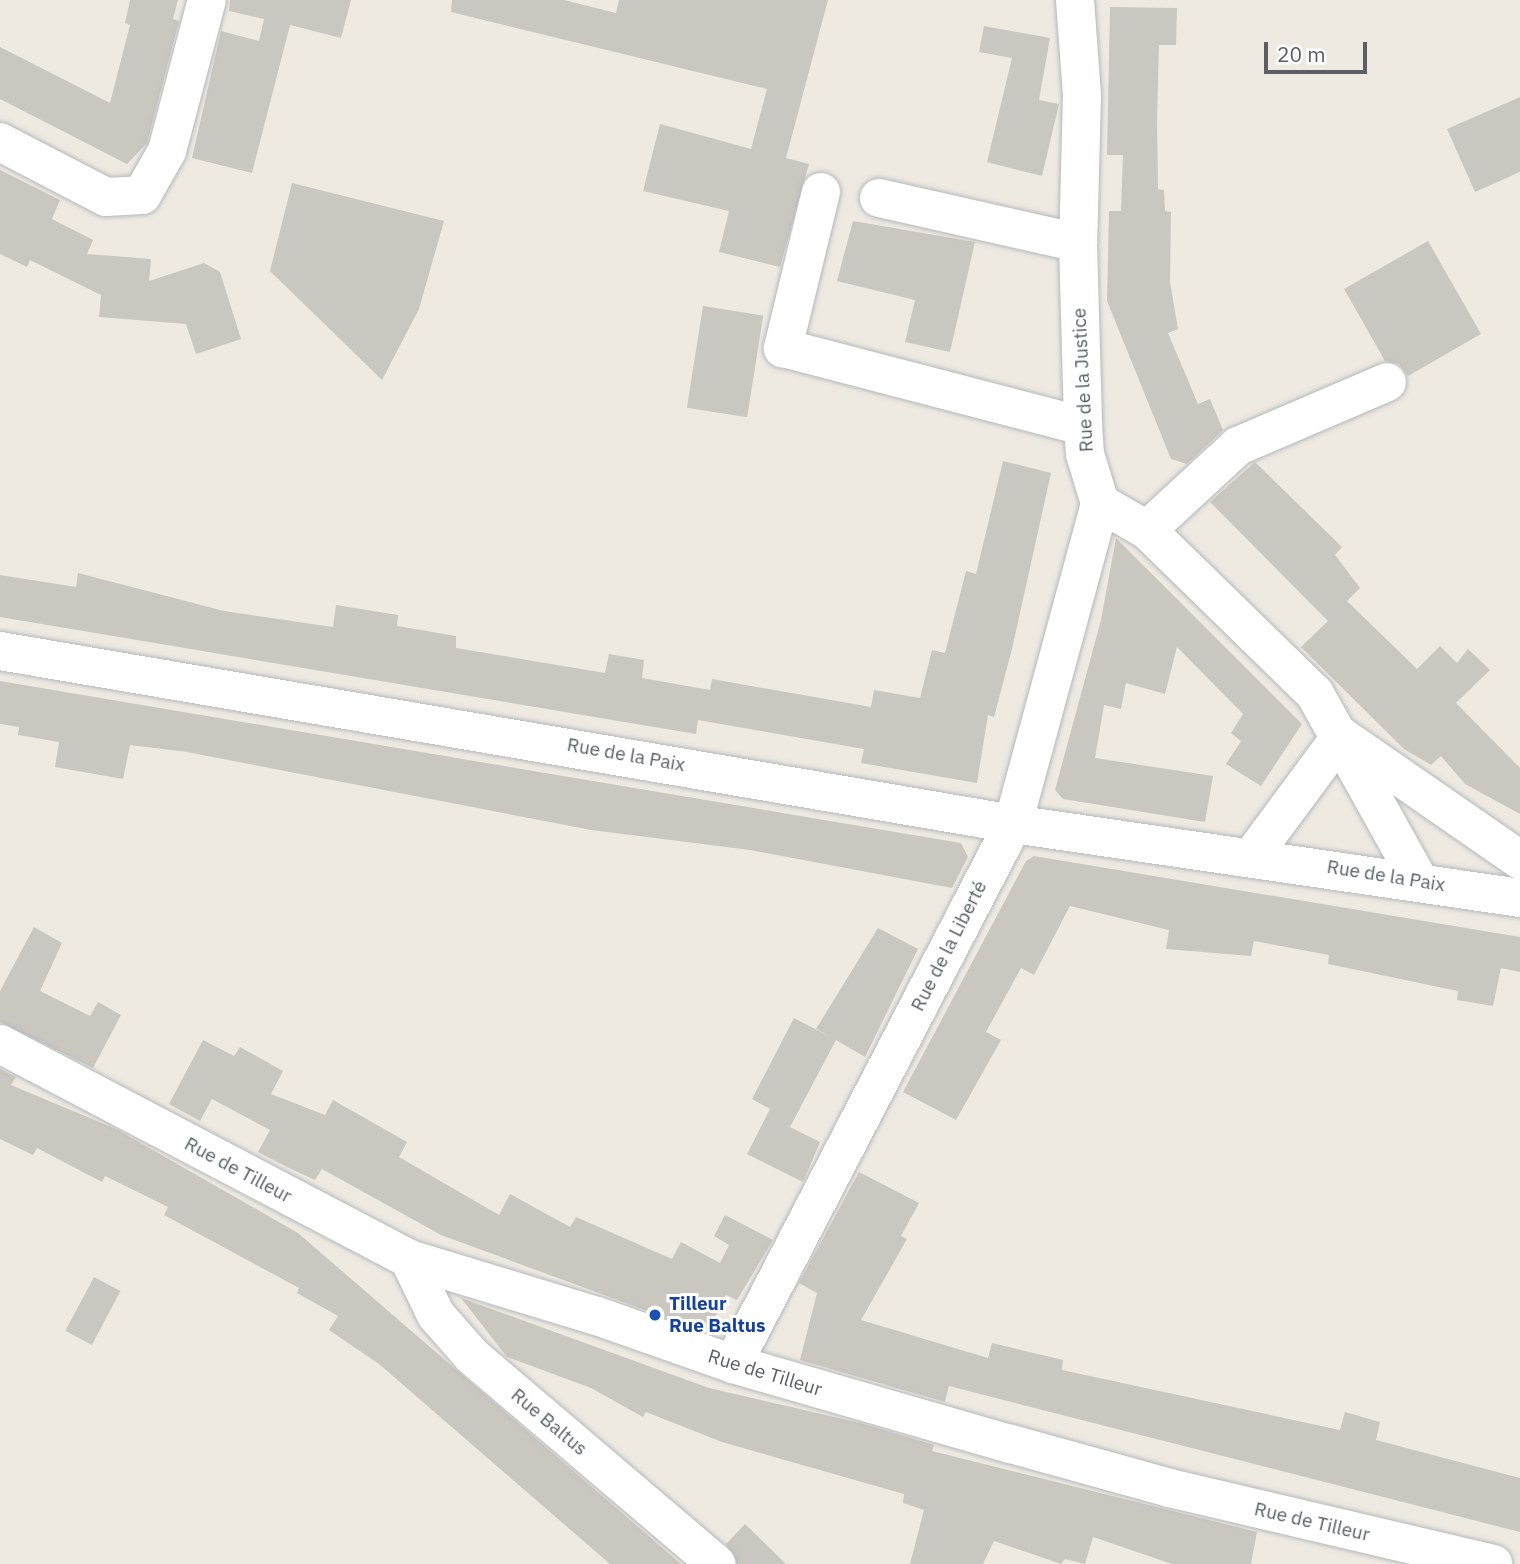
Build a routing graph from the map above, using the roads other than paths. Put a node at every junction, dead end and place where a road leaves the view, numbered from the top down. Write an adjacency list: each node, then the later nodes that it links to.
1 (207, 0): 3 (street)
2 (1075, 0): 6 (street, Rue de la Justice)
3 (0, 142)
4 (821, 192): 8 (street)
5 (879, 198): 6 (street)
6 (1078, 243): 8 (street, Rue de la Justice)
7 (1387, 382): 10 (street)
8 (1083, 426): 9 (street, Rue de la Justice)
9 (1100, 503): 10 (street); 13 (street, Rue de la Liberté)
10 (1147, 530): 12 (street)
11 (0, 651): 13 (street, Rue de la Paix)
12 (1341, 736): 14 (street); 15 (street); 16 (street)
13 (1013, 824): 14 (street, Rue de la Paix); 20 (street, Rue de la Liberté)
14 (1253, 855): 16 (street, Rue de la Paix)
15 (1520, 860)
16 (1419, 881): 17 (street, Rue de la Paix)
17 (1520, 898)
18 (0, 1044): 19 (street, Rue de Tilleur)
19 (409, 1259): 20 (street, Rue de Tilleur); 21 (street, Rue Baltus)
20 (733, 1364): 22 (street, Rue de Tilleur)
21 (716, 1564)
22 (1493, 1564)

